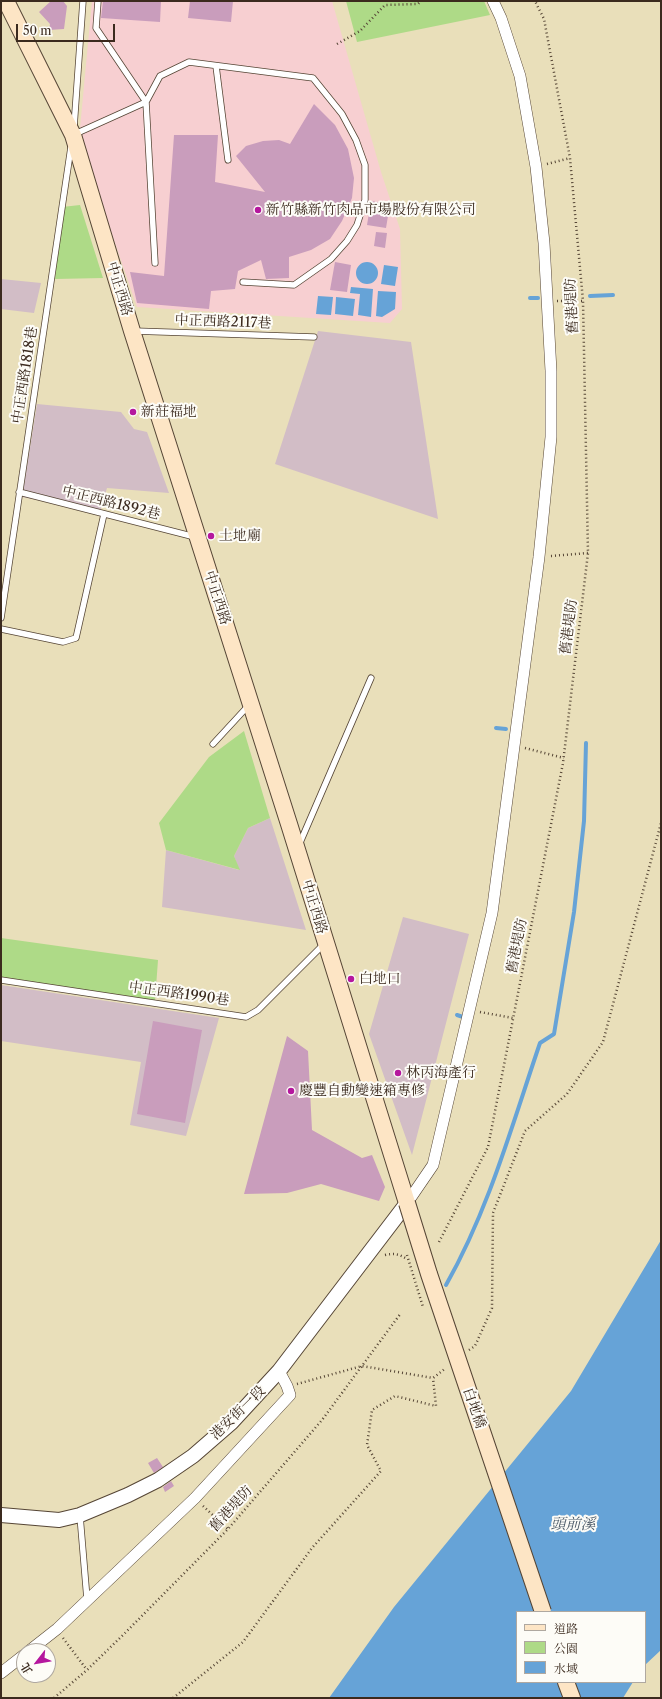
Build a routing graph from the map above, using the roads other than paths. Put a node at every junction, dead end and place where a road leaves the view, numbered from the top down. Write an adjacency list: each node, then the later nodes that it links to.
1 (6, 1): 7 (main road, 中正西路)
2 (83, 1): 7 (lane, 中正西路1818巷)
3 (98, 1): 6 (lane)
4 (493, 1): 24 (street)
5 (216, 66): 6 (lane); 8 (lane); 10 (lane)
6 (146, 102): 7 (lane); 9 (lane)
7 (73, 135): 11 (main road, 中正西路); 13 (lane, 中正西路1818巷)
8 (228, 160)
9 (155, 263)
10 (243, 282)
11 (132, 331): 12 (lane, 中正西路2117巷); 15 (main road, 中正西路)
12 (314, 337)
13 (19, 492): 14 (lane, 中正西路1892巷); 16 (lane, 中正西路1818巷)
14 (104, 514): 15 (lane, 中正西路1892巷); 17 (lane)
15 (198, 537): 19 (main road, 中正西路)
16 (1, 618)
17 (1, 629)
18 (371, 678): 21 (lane)
19 (250, 704): 20 (lane); 21 (main road, 中正西路)
20 (213, 744)
21 (297, 848): 22 (main road, 中正西路)
22 (325, 942): 23 (lane, 中正西路1990巷); 24 (main road, 中正西路)
23 (1, 980)
24 (407, 1203): 25 (street, 港安街一段); 29 (main road, 白地橋, bridge)
25 (279, 1372): 27 (street, 港安街一段); 28 (street)
26 (1, 1515): 27 (street, 港安街一段)
27 (80, 1515): 28 (lane)
28 (87, 1600): 30 (street)
29 (543, 1611)
30 (40, 1643)
31 (16, 1661): 32 (street)
32 (1, 1673)
33 (566, 1683): 34 (main road)
34 (572, 1698)

